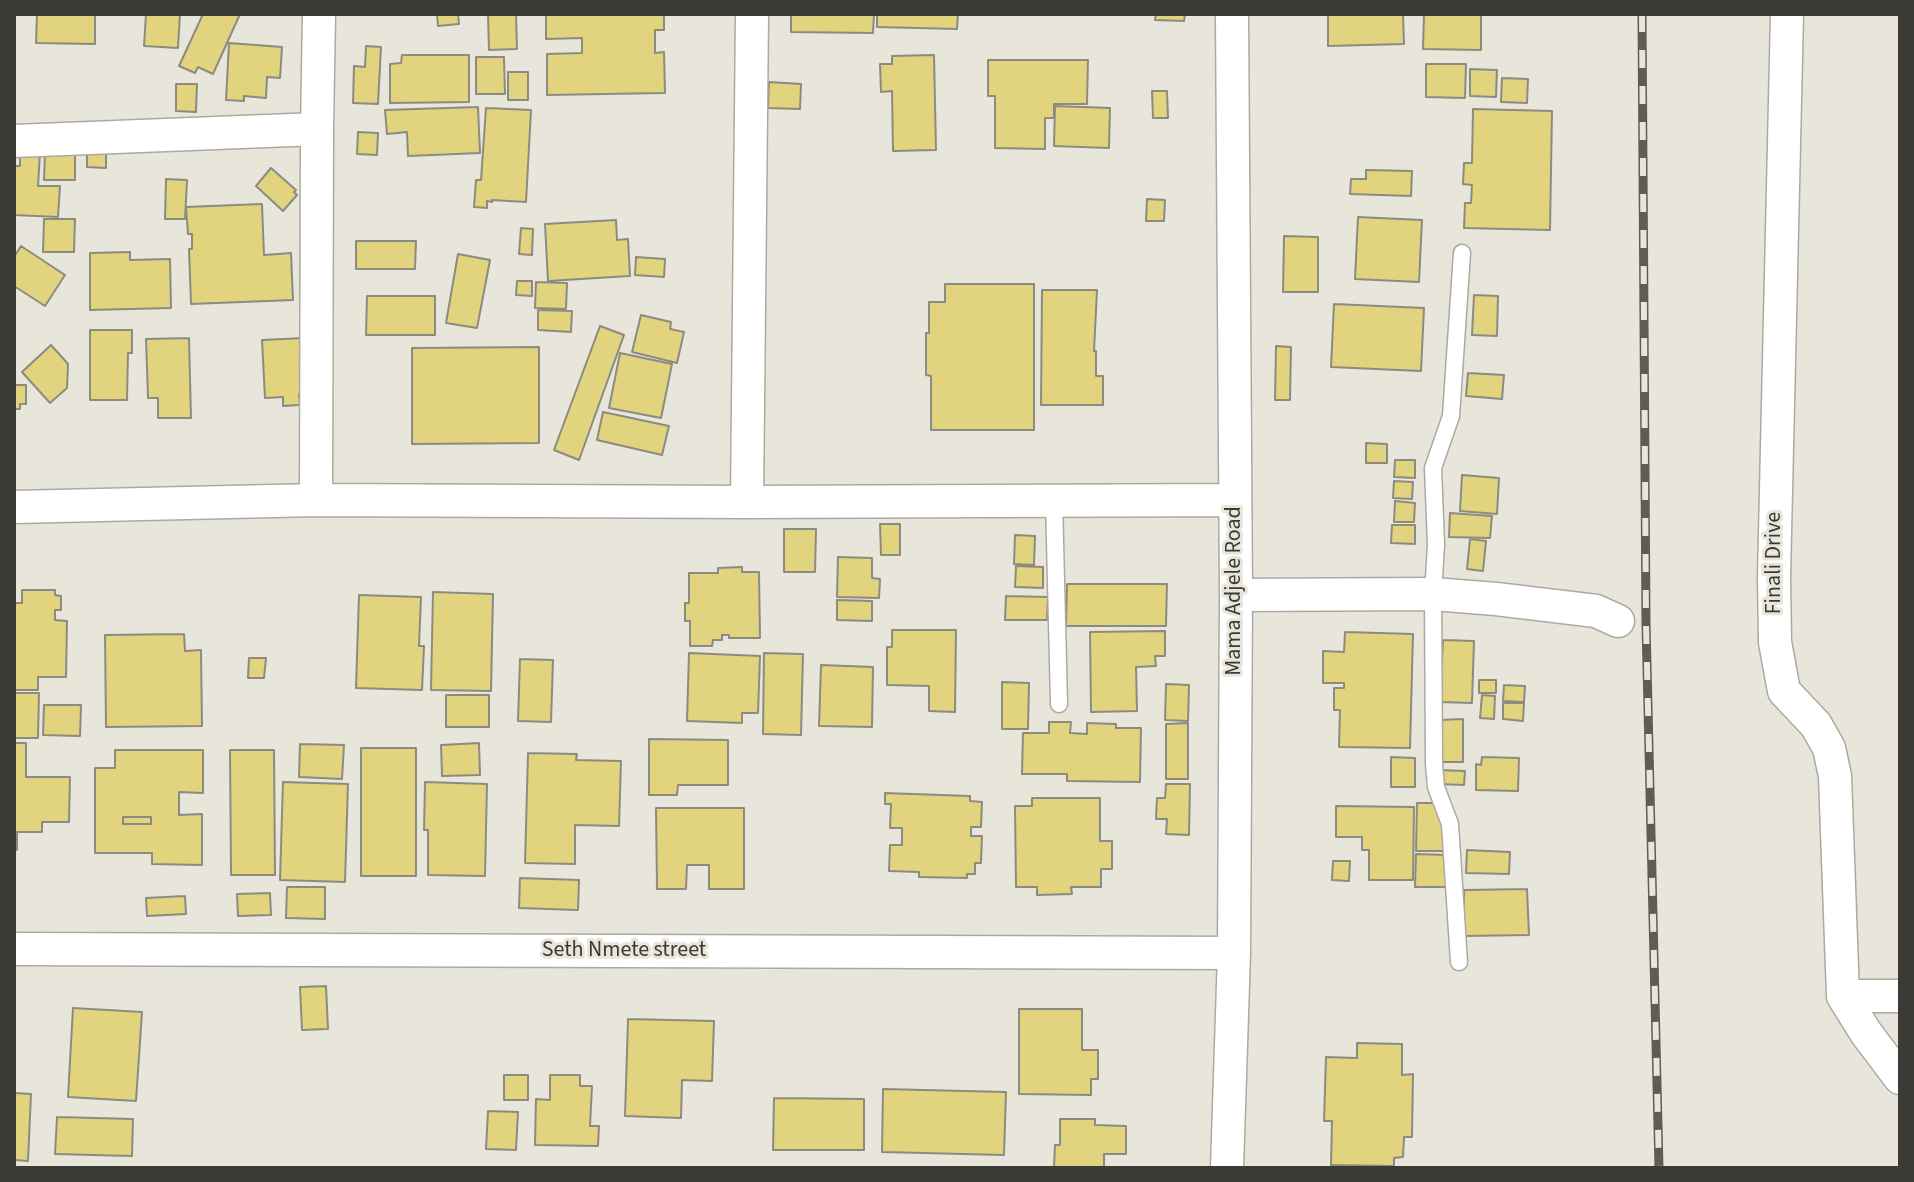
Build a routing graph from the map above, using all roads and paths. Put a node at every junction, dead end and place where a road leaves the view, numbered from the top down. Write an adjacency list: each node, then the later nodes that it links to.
1 (319, 14): 5 (street)
2 (752, 14): 11 (street)
3 (1232, 14): 10 (street, Mama Adjele Road)
4 (1787, 14): 20 (street, Finali Drive)
5 (317, 129): 6 (street); 8 (street)
6 (14, 141)
7 (1462, 253): 13 (lane)
8 (316, 500): 11 (street); 12 (street)
9 (1054, 500): 10 (street); 11 (street); 16 (lane)
10 (1235, 500): 14 (street, Mama Adjele Road)
11 (747, 502)
12 (14, 507)
13 (1433, 594): 14 (street); 15 (street); 19 (lane)
14 (1236, 595): 18 (street, Mama Adjele Road)
15 (1618, 621)
16 (1059, 704)
17 (14, 949): 18 (street, Seth Nmete street)
18 (1234, 953): 23 (street, Mama Adjele Road)
19 (1459, 962)
20 (1843, 996): 21 (street); 22 (street, Finali Drive)
21 (1900, 996)
22 (1900, 1078)
23 (1227, 1168)

